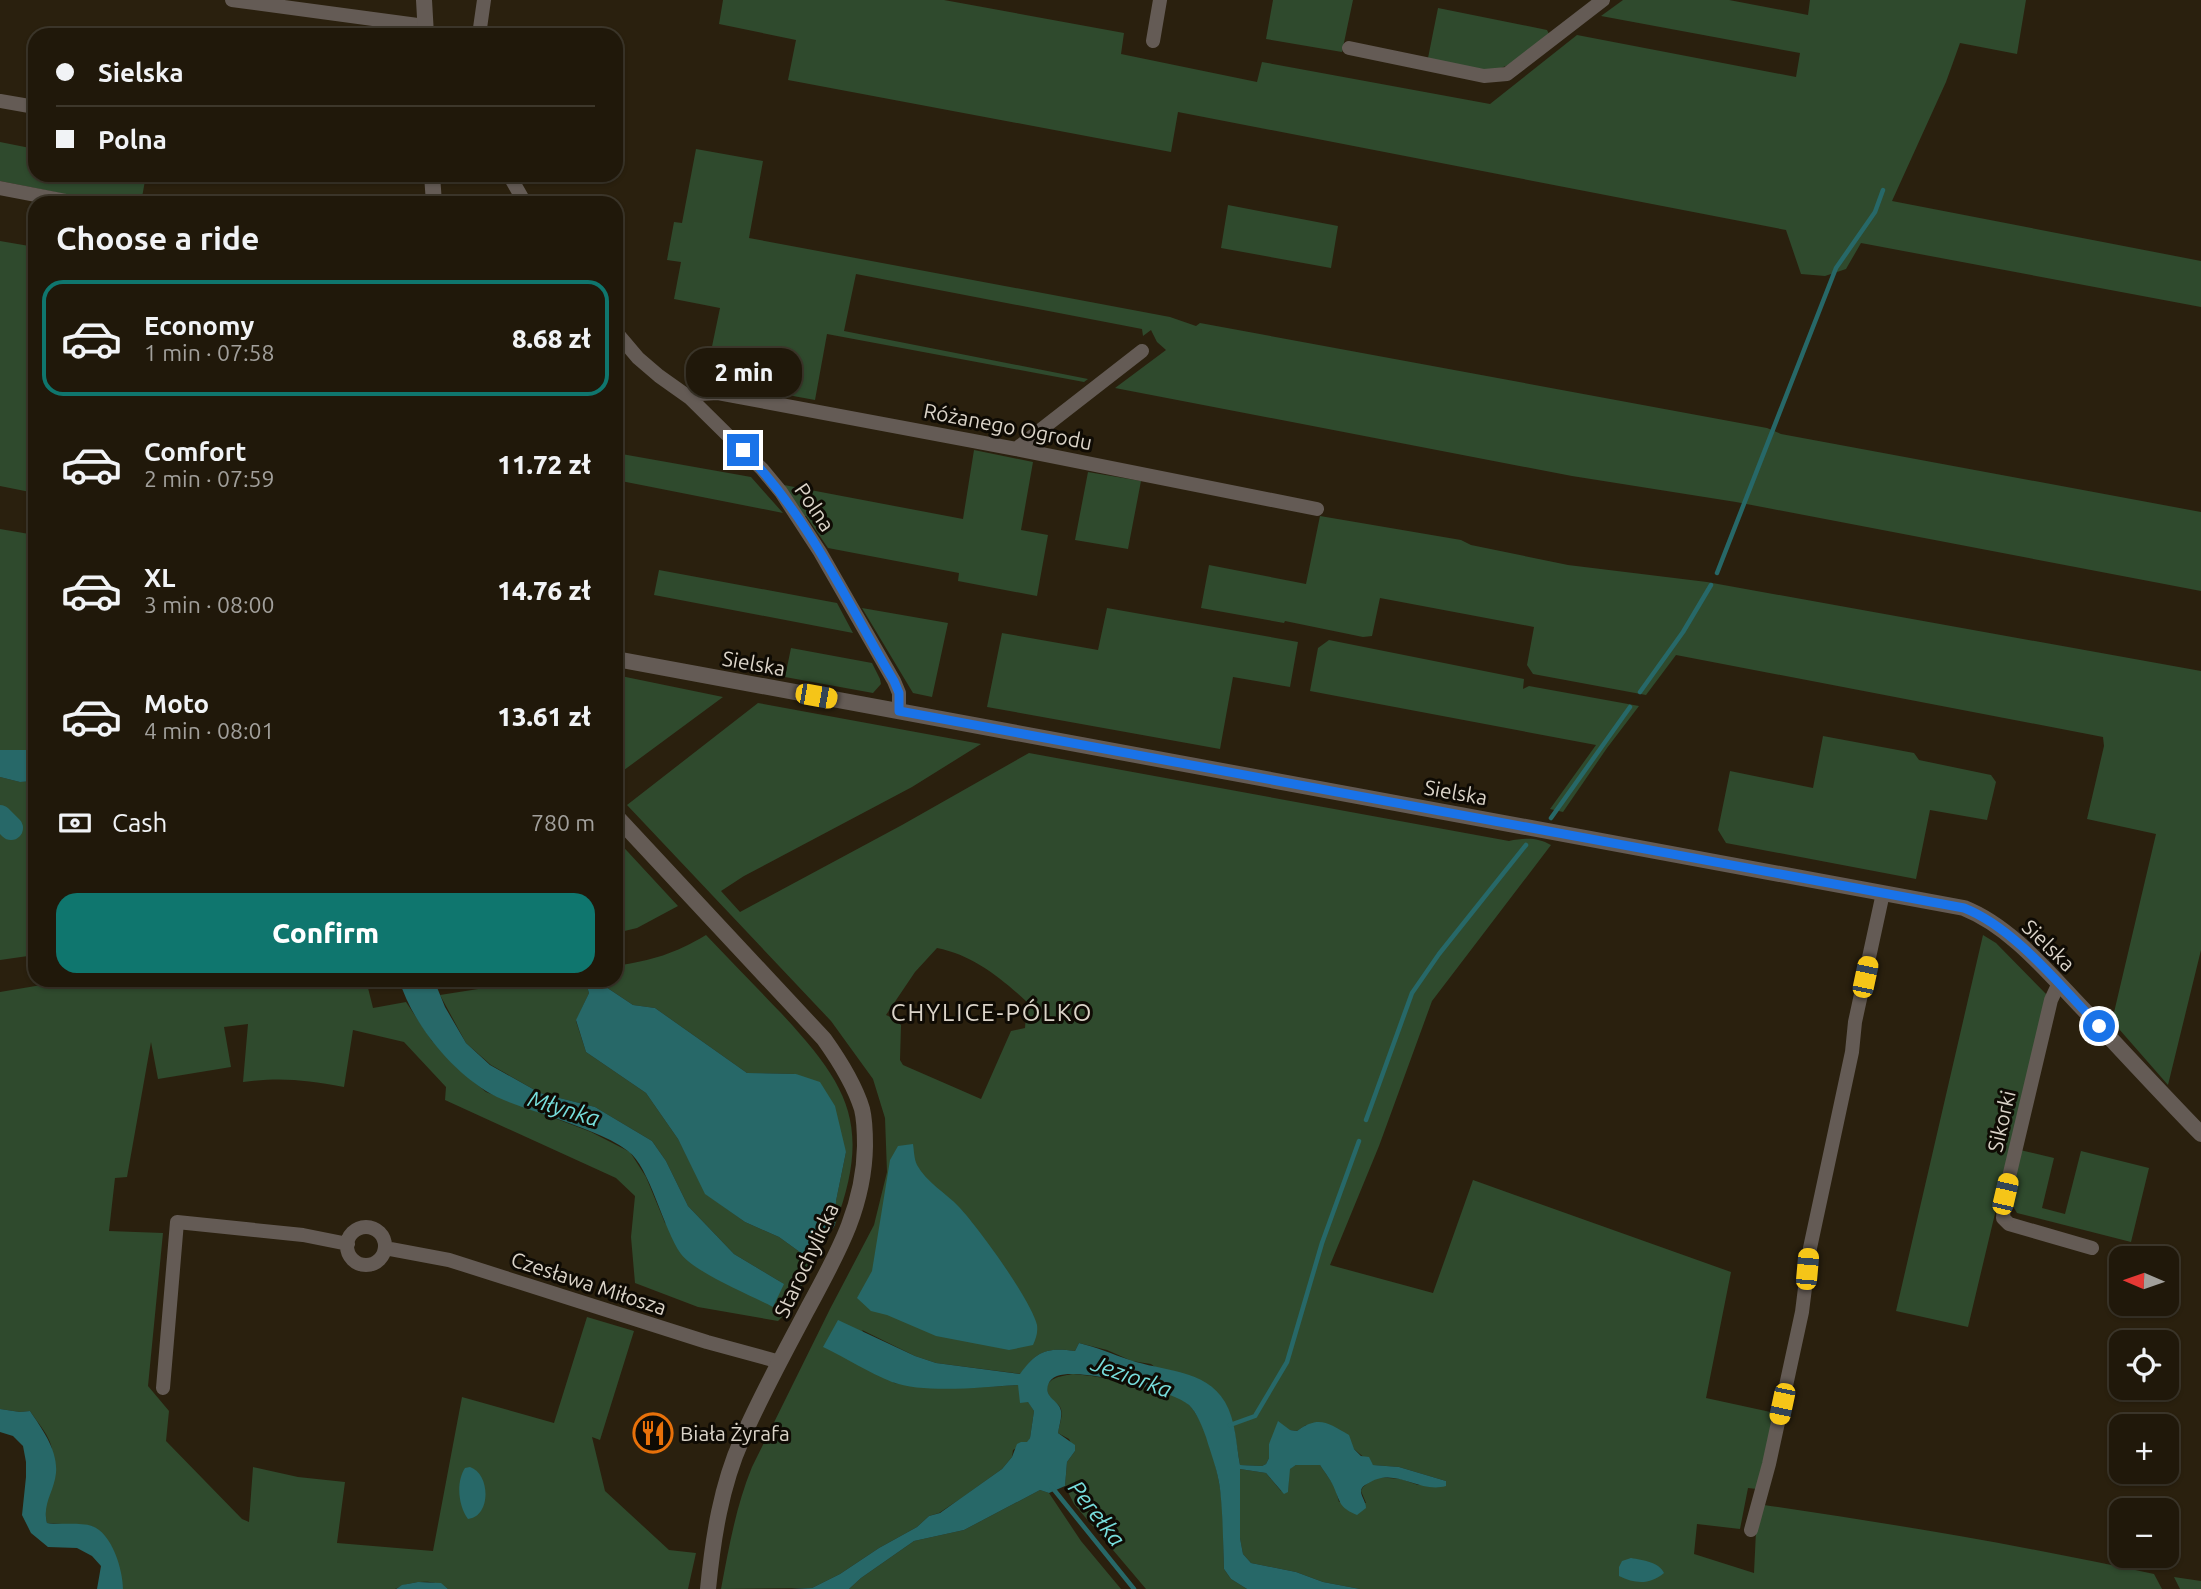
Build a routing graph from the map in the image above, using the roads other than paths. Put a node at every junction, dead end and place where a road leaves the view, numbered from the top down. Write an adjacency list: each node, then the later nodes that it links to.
1 (232, 0): 6 (street)
2 (424, 0): 7 (street)
3 (484, 0): 8 (street)
4 (1160, 0): 9 (street)
5 (1603, 0): 10 (street)
6 (413, 28)
7 (426, 28)
8 (480, 28)
9 (1153, 41)
10 (1349, 48)
11 (0, 101): 12 (street)
12 (28, 106)
13 (0, 188): 14 (street)
14 (41, 196)
15 (623, 340): 17 (street, Polna)
16 (1142, 351): 18 (street)
17 (690, 398): 18 (street, Różanego Ogrodu); 21 (street, Polna)
18 (1016, 449): 19 (street, Różanego Ogrodu)
19 (1317, 509)
20 (623, 660): 21 (street, Sielska)
21 (899, 711): 23 (street, Sielska)
22 (623, 824): 29 (street, Starochylicka)
23 (1883, 893): 24 (street, Sielska); 31 (street)
24 (2059, 984): 25 (street, Sielska); 28 (street, Sikorki)
25 (2201, 1134)
26 (348, 1244): 27 (street); 27 (street); 30 (street)
27 (385, 1248): 29 (street, Czesława Miłosza)
28 (2092, 1248)
29 (780, 1362): 32 (street, Starochylicka)
30 (163, 1388)
31 (1751, 1530)
32 (708, 1589)

